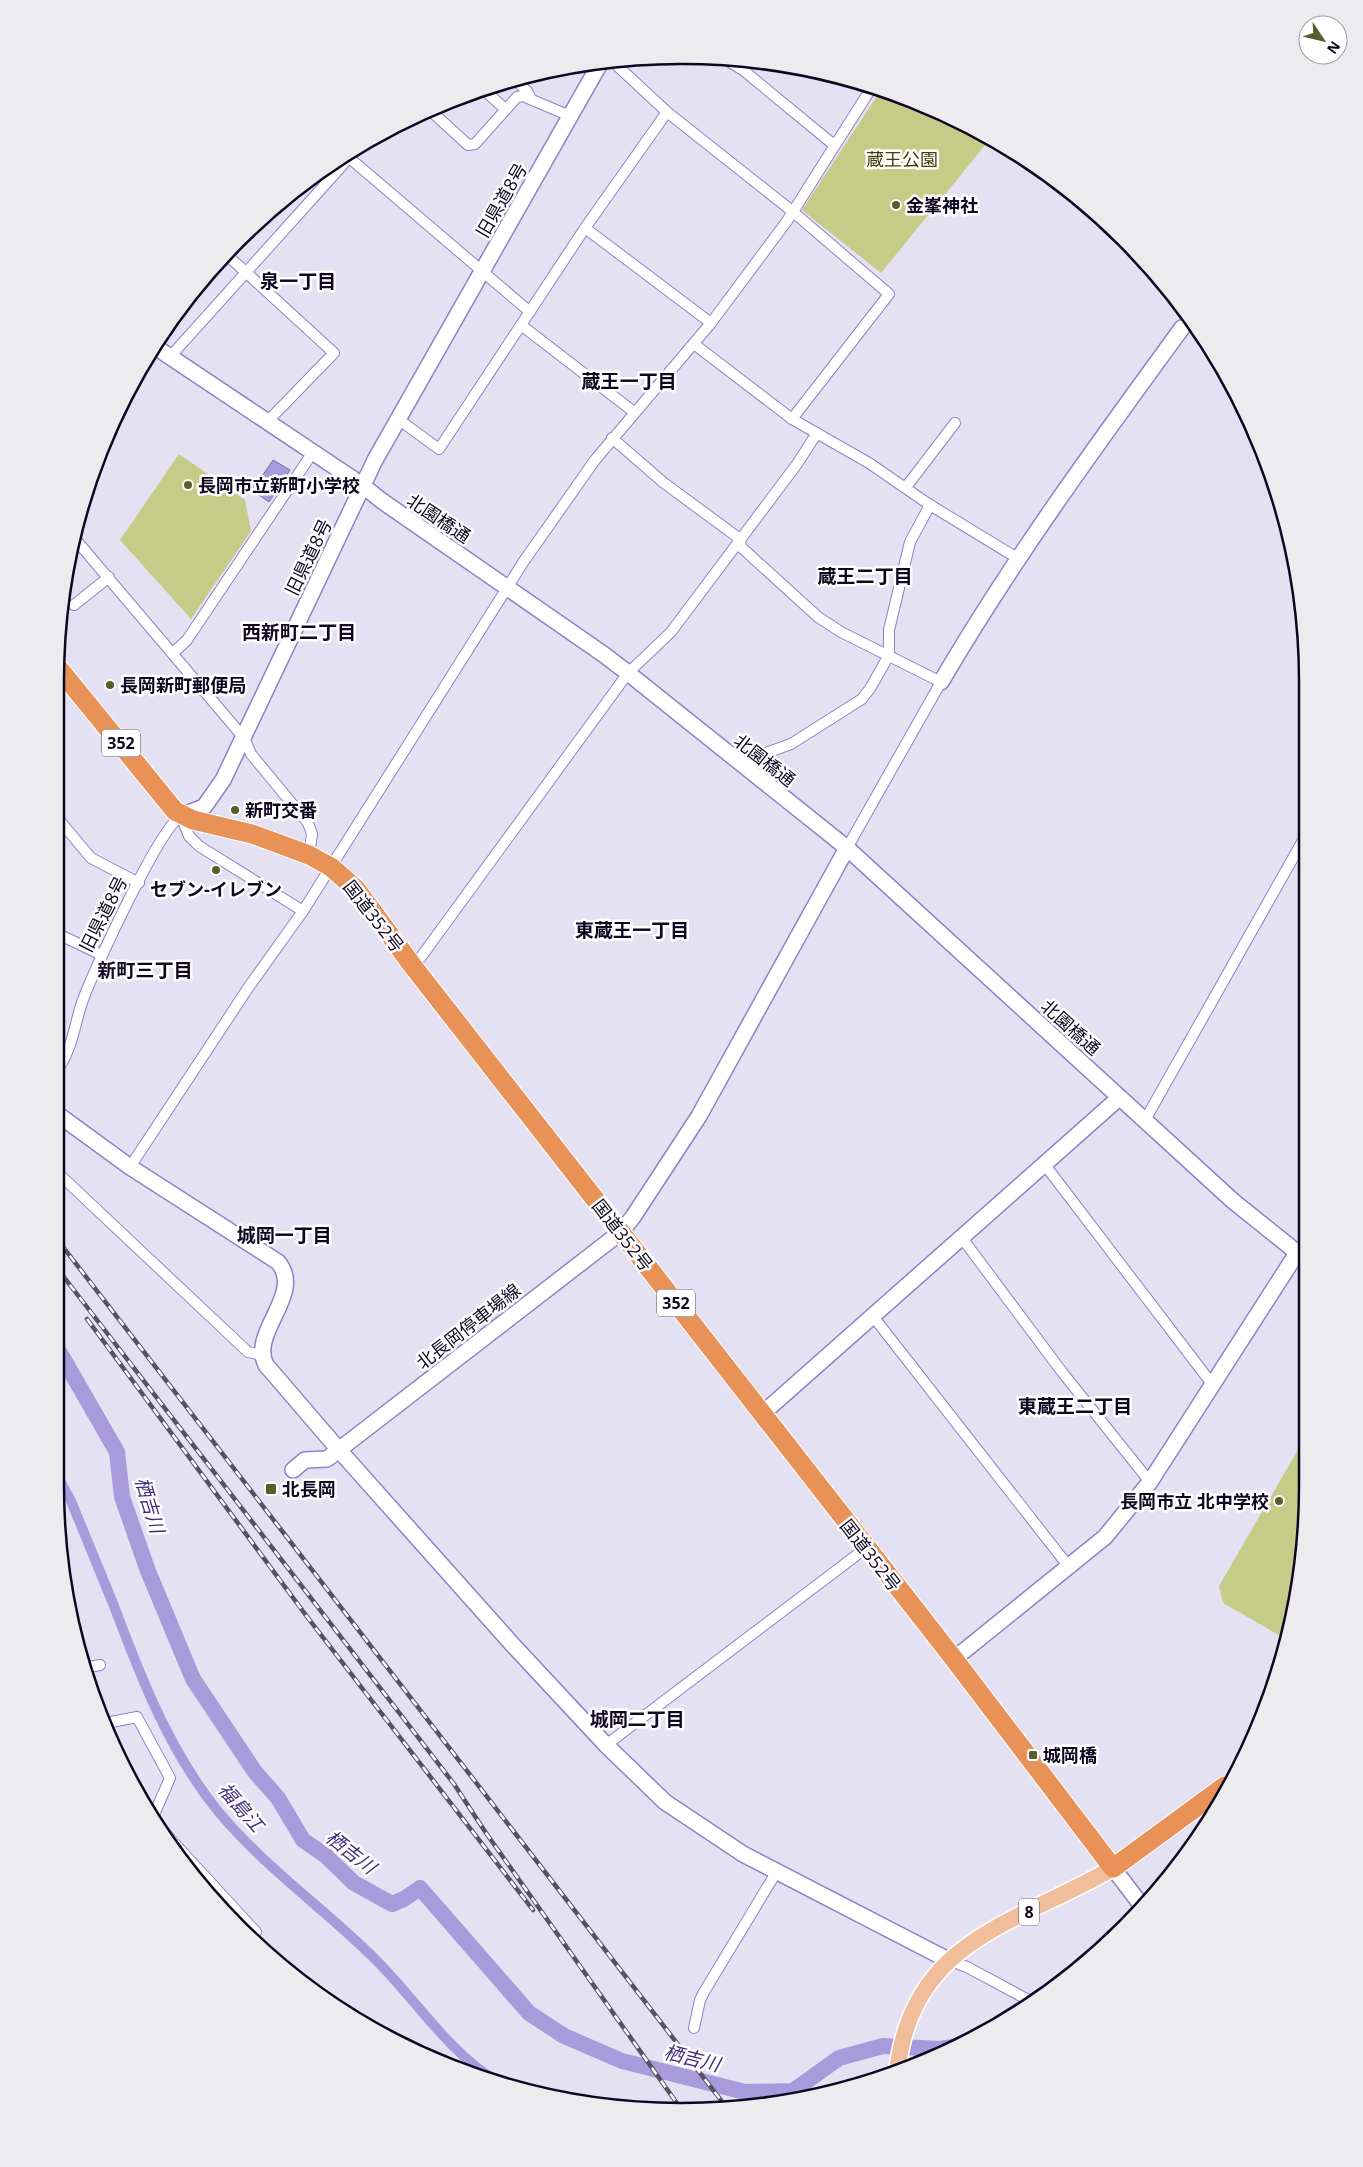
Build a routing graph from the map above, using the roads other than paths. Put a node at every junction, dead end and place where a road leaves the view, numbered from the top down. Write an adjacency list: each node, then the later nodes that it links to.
1 (622, 67): 9 (street)
2 (737, 67): 12 (street)
3 (596, 70): 11 (street, 旧県道8号)
4 (521, 85): 7 (street)
5 (868, 93): 12 (street)
6 (490, 95): 8 (street)
7 (531, 99): 8 (street); 11 (street)
8 (506, 109): 10 (street)
9 (667, 112): 15 (street); 16 (street)
10 (435, 115)
11 (570, 116): 18 (street, 旧県道8号)
12 (834, 145): 15 (street)
13 (351, 160): 18 (street)
14 (336, 169): 19 (street)
15 (792, 212): 21 (street); 29 (street)
16 (586, 228): 20 (street); 21 (street)
17 (231, 259): 19 (street)
18 (482, 270): 20 (street); 28 (street, 旧県道8号)
19 (246, 272): 26 (street); 30 (street)
20 (530, 312): 23 (street)
21 (711, 323): 24 (street)
22 (1185, 323): 40 (street)
23 (521, 325): 27 (street); 28 (street)
24 (694, 344): 27 (street); 29 (street)
25 (160, 351): 26 (street, 北園橋通)
26 (169, 358): 30 (street, 北園橋通)
27 (634, 412): 33 (street)
28 (398, 419): 35 (street, 旧県道8号)
29 (792, 419): 32 (street)
30 (266, 423): 34 (street, 北園橋通)
31 (955, 423): 36 (street)
32 (817, 433): 36 (street); 38 (street)
33 (612, 438): 38 (street); 42 (street)
34 (313, 452): 35 (street, 北園橋通); 44 (street)
35 (362, 485): 42 (street, 北園橋通); 49 (street, 旧県道8号)
36 (906, 487): 37 (street)
37 (930, 505): 40 (street); 45 (street)
38 (740, 539): 45 (street); 46 (street)
39 (80, 544): 41 (street)
40 (1019, 559): 48 (street)
41 (109, 577): 43 (street); 44 (street)
42 (508, 588): 46 (street, 北園橋通); 56 (street)
43 (74, 605)
44 (173, 653): 49 (street)
45 (889, 655): 48 (street); 50 (street)
46 (628, 674): 50 (street, 北園橋通); 61 (street)
47 (64, 675): 51 (highway, 352)
48 (941, 682): 54 (street)
49 (244, 738): 51 (street, 旧県道8号); 55 (street)
50 (738, 763): 54 (street, 北園橋通)
51 (181, 816): 55 (highway, 国道352号 / 352); 57 (street, 旧県道8号); 58 (street)
52 (64, 826): 57 (street)
53 (1299, 847): 65 (street)
54 (846, 848): 63 (street, 北園橋通); 69 (street, 北長岡停車場線)
55 (309, 855): 56 (highway, 国道352号 / 352)
56 (331, 867): 58 (street); 61 (highway, 国道352号 / 352)
57 (139, 883): 60 (street, 旧県道8号)
58 (303, 911): 67 (street)
59 (64, 937): 60 (street)
60 (102, 955): 62 (street, 旧県道8号)
61 (412, 965): 69 (highway, 国道352号 / 352)
62 (64, 1058)
63 (1119, 1098): 65 (street, 北園橋通); 66 (street)
64 (64, 1119): 67 (street)
65 (1145, 1120): 71 (street, 北園橋通)
66 (1045, 1165): 70 (street); 75 (street)
67 (130, 1167): 74 (street)
68 (64, 1179): 74 (street)
69 (621, 1232): 76 (highway, 国道352号 / 352); 77 (street, 北長岡停車場線)
70 (962, 1238): 73 (street); 79 (street)
71 (1299, 1255)
72 (1299, 1257): 75 (street)
73 (872, 1315): 76 (street); 81 (street)
74 (262, 1355): 77 (street)
75 (1212, 1384): 79 (street)
76 (762, 1414): 80 (highway, 国道352号 / 352)
77 (338, 1450): 78 (street, 北長岡停車場線); 86 (street)
78 (293, 1470)
79 (1150, 1482): 81 (street)
80 (866, 1548): 82 (highway, 国道352号 / 352); 86 (street)
81 (1069, 1567): 82 (street)
82 (954, 1659): 89 (highway, 国道352号 / 352)
83 (100, 1665): 84 (street)
84 (92, 1667)
85 (111, 1721): 88 (street)
86 (606, 1745): 90 (street)
87 (1217, 1792): 89 (highway)
88 (157, 1810)
89 (1113, 1868): 91 (street); 94 (main road, 8)
90 (778, 1871): 94 (street); 96 (street)
91 (1138, 1902)
92 (245, 1922): 93 (street)
93 (256, 1932)
94 (948, 1960): 95 (street); 97 (main road, 8)
95 (1026, 1999)
96 (694, 2028)
97 (899, 2063)

